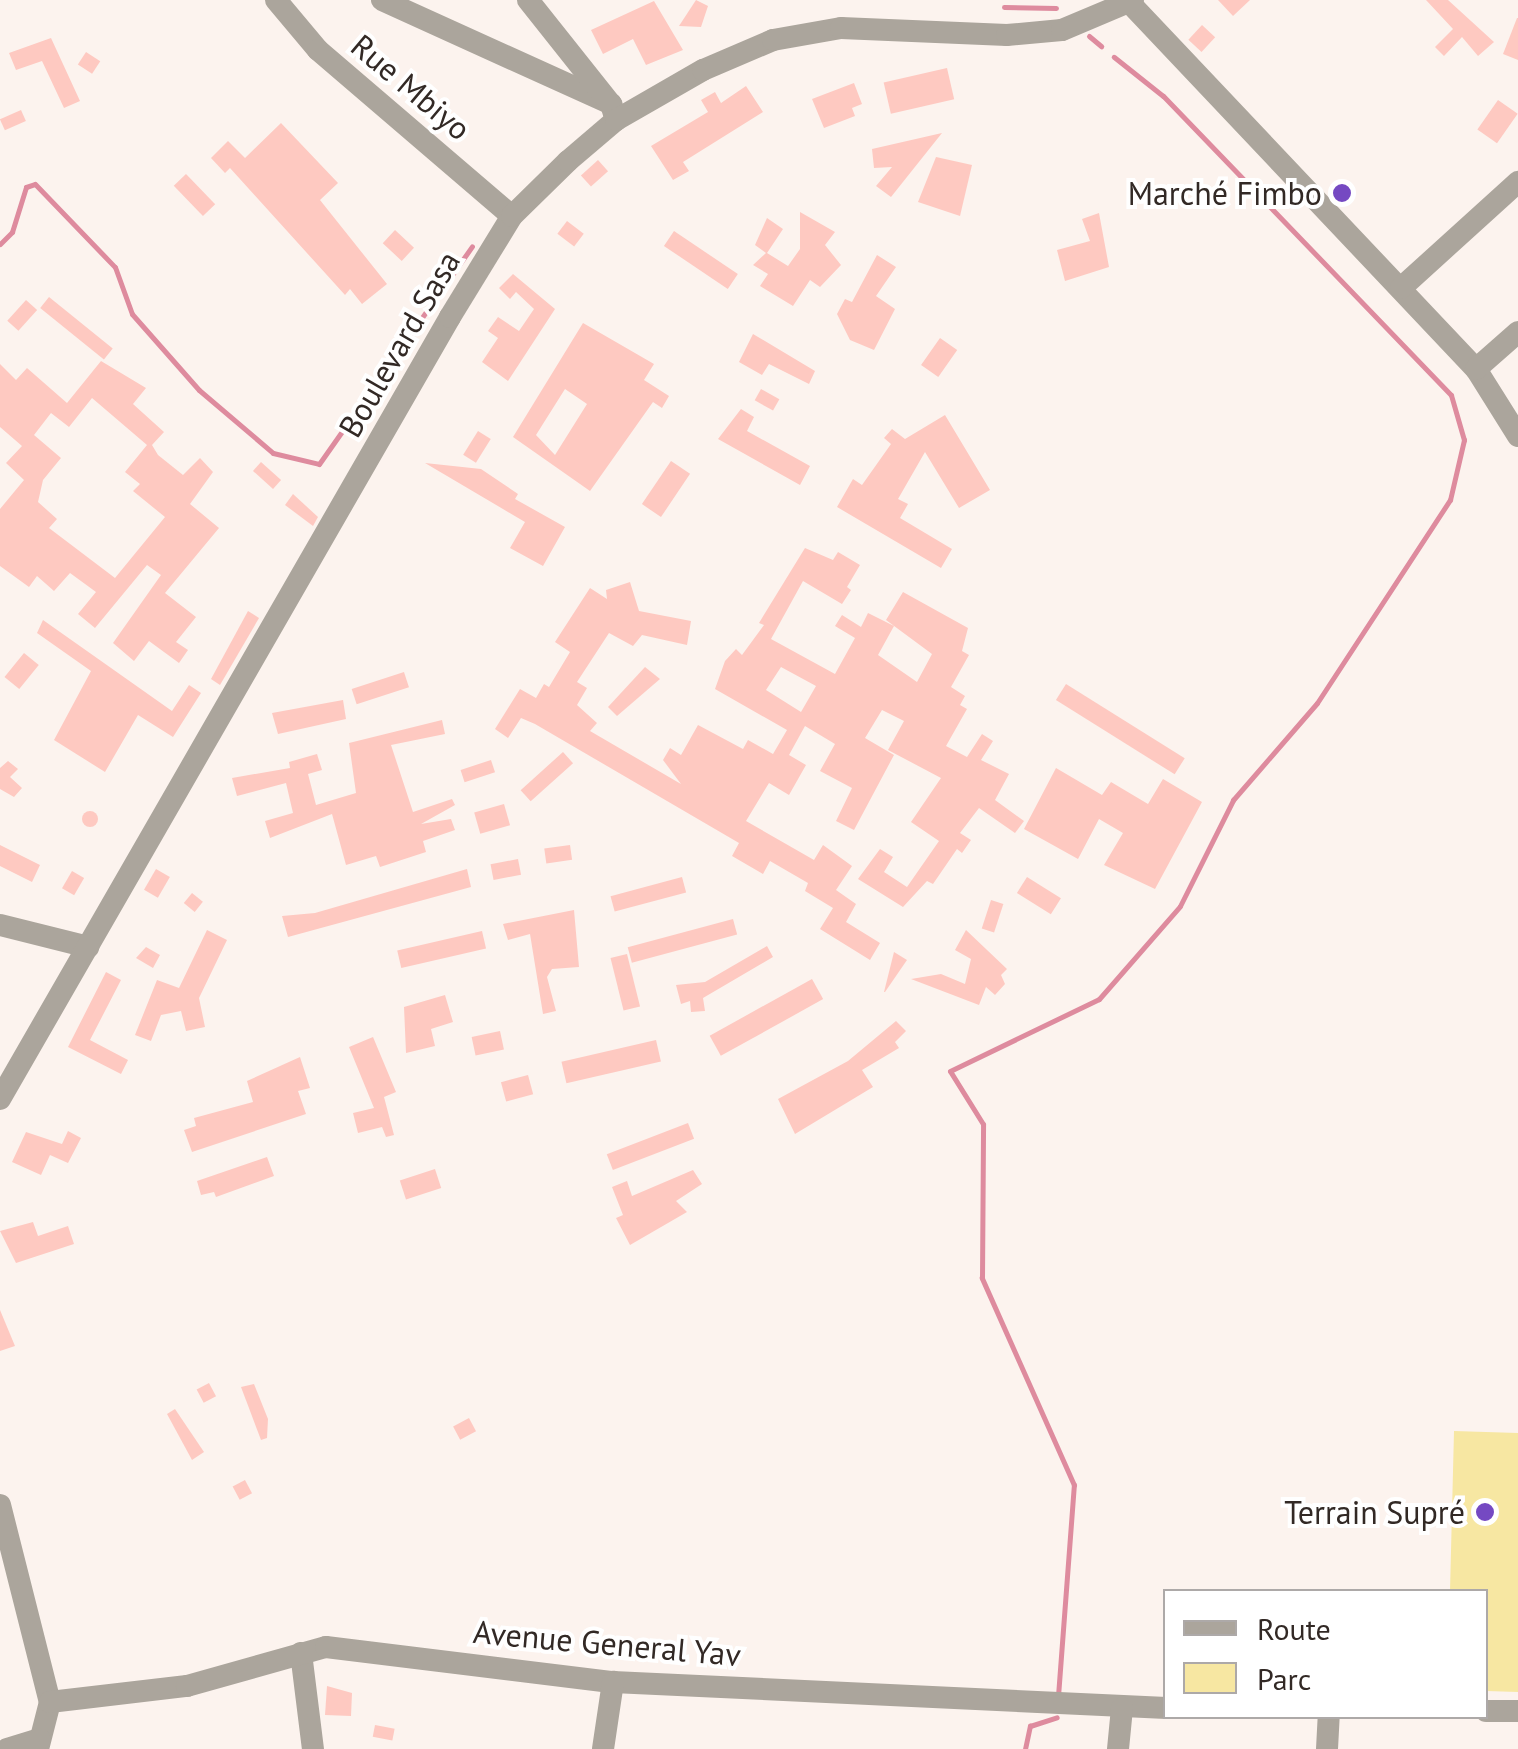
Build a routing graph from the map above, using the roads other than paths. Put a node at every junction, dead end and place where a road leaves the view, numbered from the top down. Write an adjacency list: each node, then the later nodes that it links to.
1 (276, 0): 7 (street, Rue Mbiyo)
2 (382, 0): 5 (street)
3 (528, 0): 5 (street)
4 (1130, 0): 5 (street, Boulevard Sasa); 8 (street)
5 (614, 112): 7 (street, Boulevard Sasa)
6 (1518, 182): 8 (street)
7 (512, 216): 13 (street, Boulevard Sasa)
8 (1401, 288): 10 (street)
9 (1518, 332): 10 (street)
10 (1476, 369): 11 (street)
11 (1518, 436)
12 (0, 925): 13 (street)
13 (88, 947): 14 (street, Boulevard Sasa)
14 (0, 1099)
15 (0, 1505): 18 (street)
16 (301, 1653): 17 (street, Avenue General Yav); 18 (street, Avenue General Yav); 26 (street)
17 (613, 1682): 19 (street, Avenue General Yav); 27 (street)
18 (50, 1702): 24 (street)
19 (1122, 1708): 20 (street, Avenue General Yav); 28 (street)
20 (1163, 1708)
21 (1488, 1711): 22 (street)
22 (1518, 1712)
23 (1329, 1719): 29 (street)
24 (39, 1744): 25 (street)
25 (7, 1749)
26 (313, 1749)
27 (602, 1749)
28 (1118, 1749)
29 (1327, 1749)

